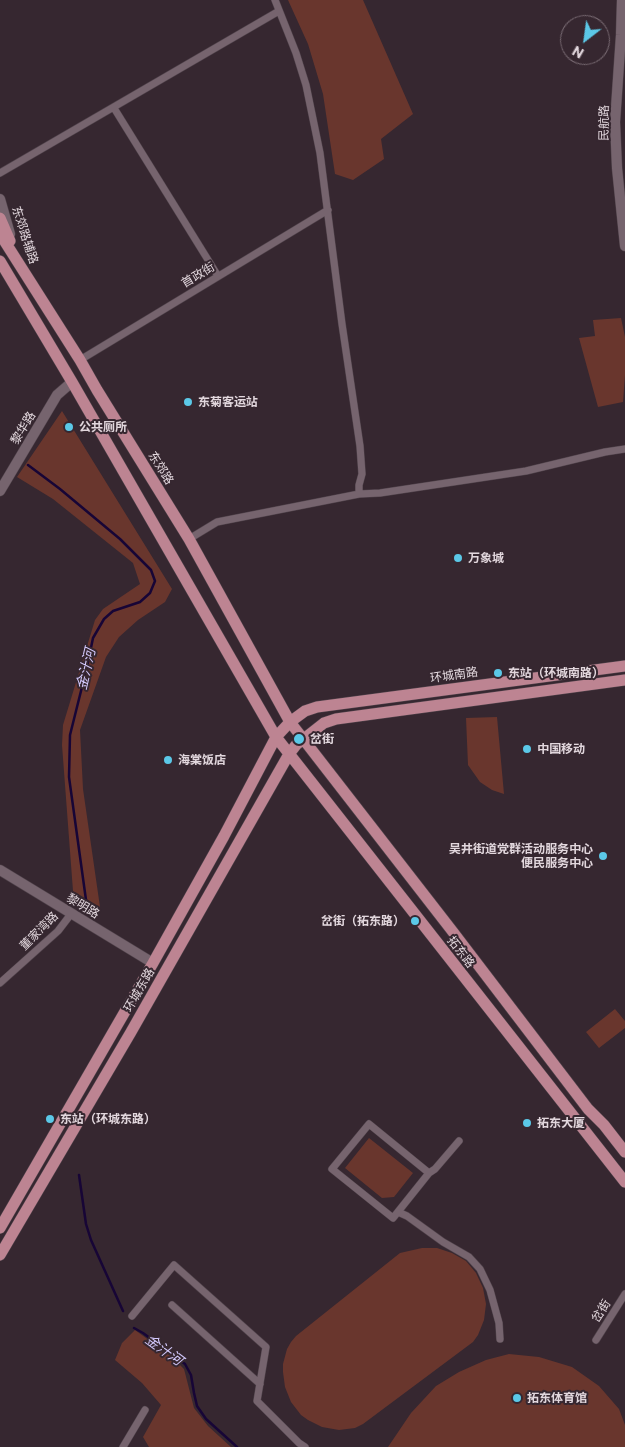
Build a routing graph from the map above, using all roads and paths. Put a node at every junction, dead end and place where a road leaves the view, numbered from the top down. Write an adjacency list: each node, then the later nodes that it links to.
1 (275, 0): 3 (street)
2 (622, 0): 10 (main road, 民航路)
3 (279, 11): 4 (street); 7 (street)
4 (114, 108): 5 (street); 13 (street)
5 (0, 173)
6 (0, 199): 14 (main road, 东郊路辅路)
7 (328, 210): 13 (street, 首政街); 20 (street)
8 (0, 218): 14 (main road)
9 (0, 234): 14 (main road, 东郊路)
10 (625, 246)
11 (0, 261): 15 (main road)
12 (0, 270): 15 (main road)
13 (218, 276): 16 (street, 首政街)
14 (28, 278): 16 (main road, 东郊路)
15 (15, 288): 17 (main road)
16 (80, 360): 21 (main road, 东郊路)
17 (72, 382): 19 (main road, 黎华路); 25 (main road)
18 (625, 449): 20 (street)
19 (0, 491)
20 (359, 494): 21 (street)
21 (189, 539): 24 (main road, 东郊路)
22 (625, 666): 24 (main road, 环城南路)
23 (625, 680): 26 (main road)
24 (290, 722): 25 (main road, 环城东路); 26 (main road, 拓东路)
25 (276, 738): 27 (main road, 拓东路); 30 (main road, 环城东路)
26 (302, 739): 27 (main road, 环城东路); 33 (main road, 拓东路)
27 (289, 754): 35 (main road, 拓东路); 38 (main road, 环城东路)
28 (0, 870): 29 (main road, 黎明路)
29 (71, 914): 30 (main road, 黎明路); 31 (street, 董家湾路)
30 (153, 963): 37 (main road, 环城东路)
31 (0, 984)
32 (459, 1141): 34 (street)
33 (625, 1152)
34 (429, 1173): 36 (street); 36 (street)
35 (625, 1182)
36 (398, 1212): 42 (street)
37 (0, 1228)
38 (0, 1255)
39 (625, 1294): 43 (street, 岔街)
40 (172, 1305): 44 (street)
41 (132, 1316): 44 (street)
42 (500, 1338)
43 (596, 1340)
44 (260, 1384): 47 (street)
45 (145, 1410): 46 (street)
46 (124, 1447)
47 (305, 1447)

